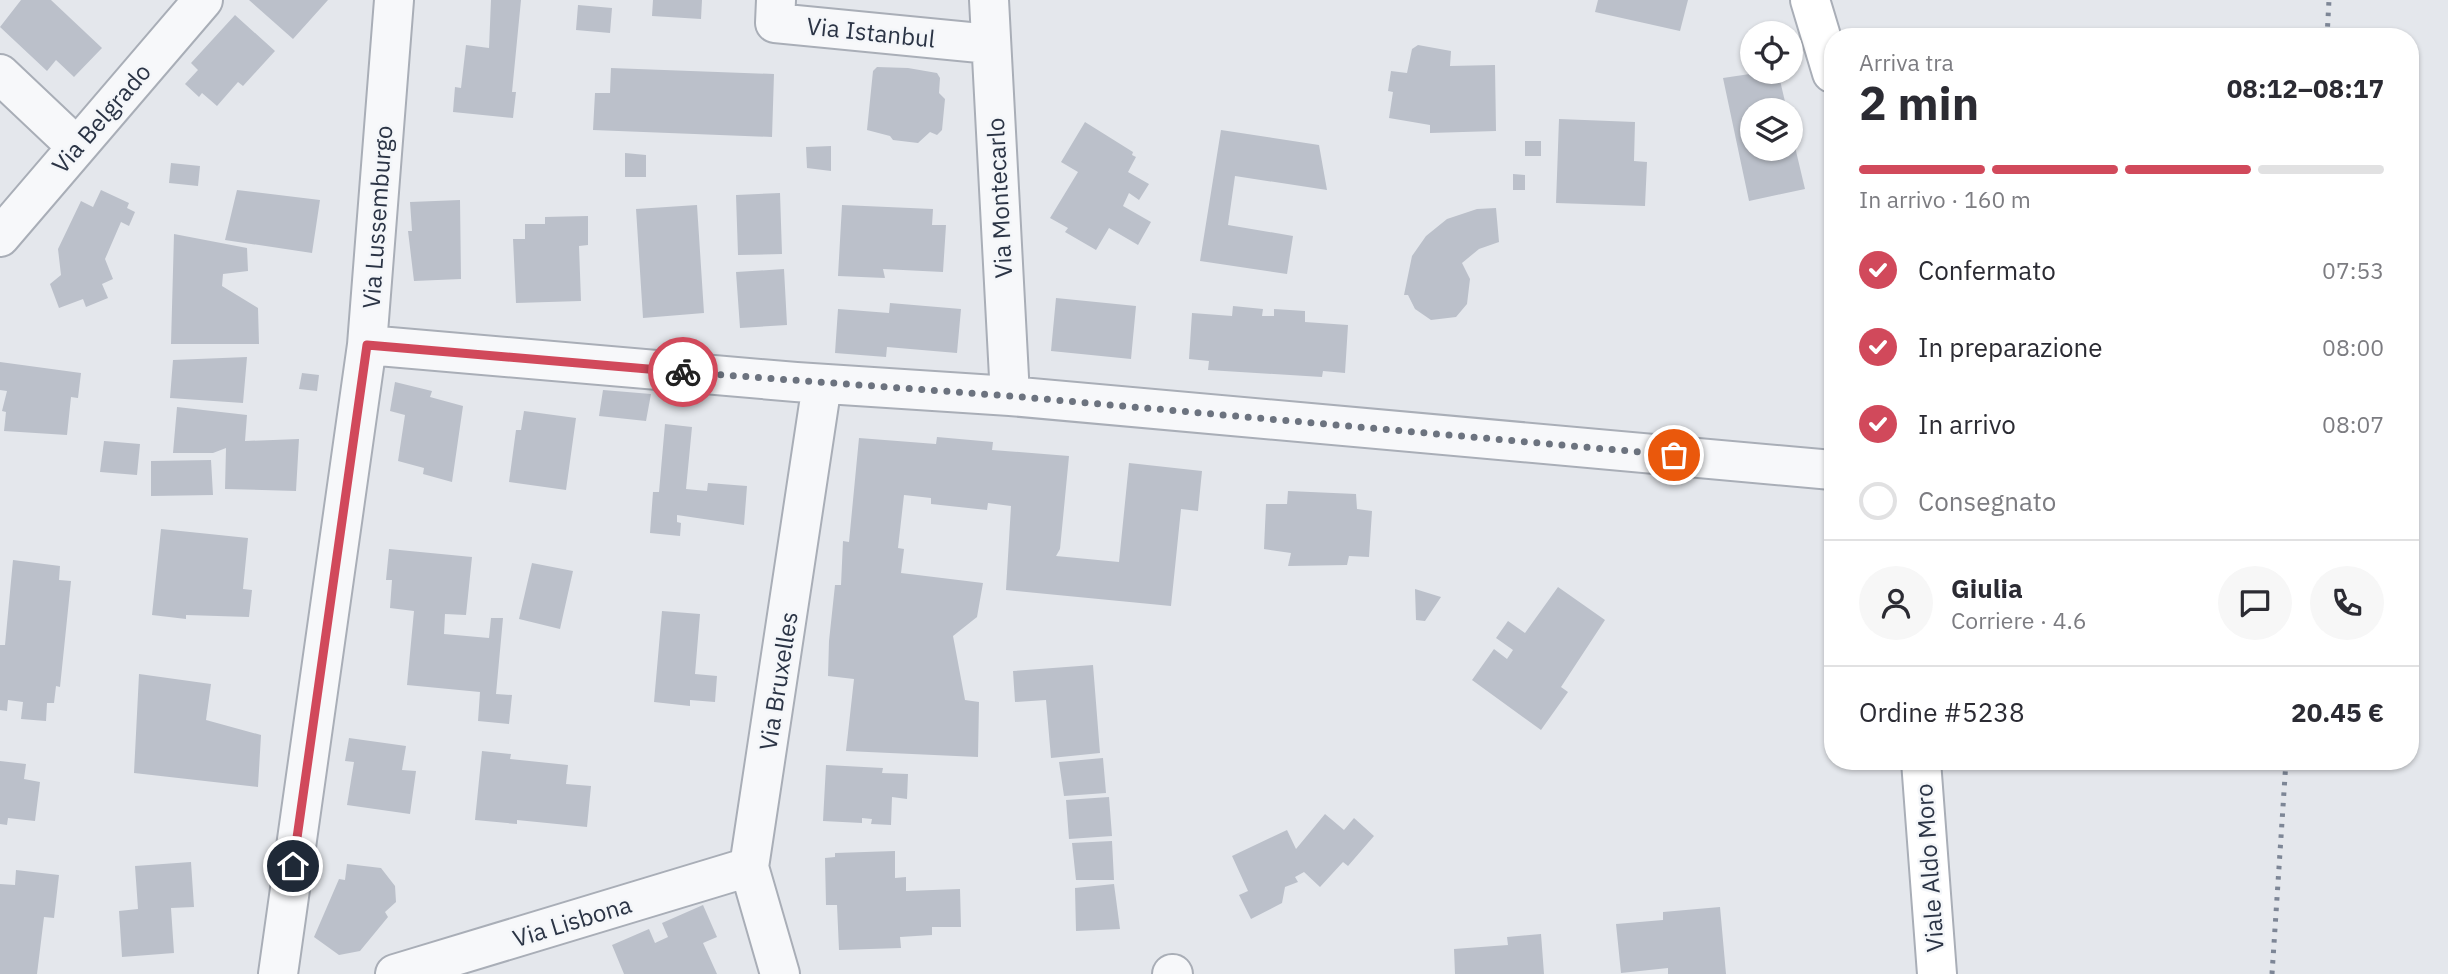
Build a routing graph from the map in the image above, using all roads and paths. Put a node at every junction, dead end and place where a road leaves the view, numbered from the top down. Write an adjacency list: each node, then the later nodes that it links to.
1 (203, 0): 9 (street, Via Belgrado)
2 (394, 0): 11 (street, Via Lussemburgo)
3 (776, 0): 6 (street, Via Istanbul)
4 (989, 0): 6 (street, Via Montecarlo)
5 (1810, 0): 7 (main road)
6 (990, 44): 13 (street, Via Montecarlo)
7 (1824, 46)
8 (0, 74): 9 (street)
9 (75, 145): 10 (street, Via Belgrado)
10 (0, 237)
11 (367, 345): 12 (street); 17 (street, Via Lussemburgo)
12 (822, 384): 13 (street); 16 (street, Via Bruxelles)
13 (1010, 396): 14 (street)
14 (1824, 469)
15 (1922, 770): 20 (main road, Viale Aldo Moro)
16 (749, 867): 18 (street, Via Lisbona); 19 (street, Via Bruxelles)
17 (278, 974)
18 (395, 974)
19 (780, 974)
20 (1937, 974)

